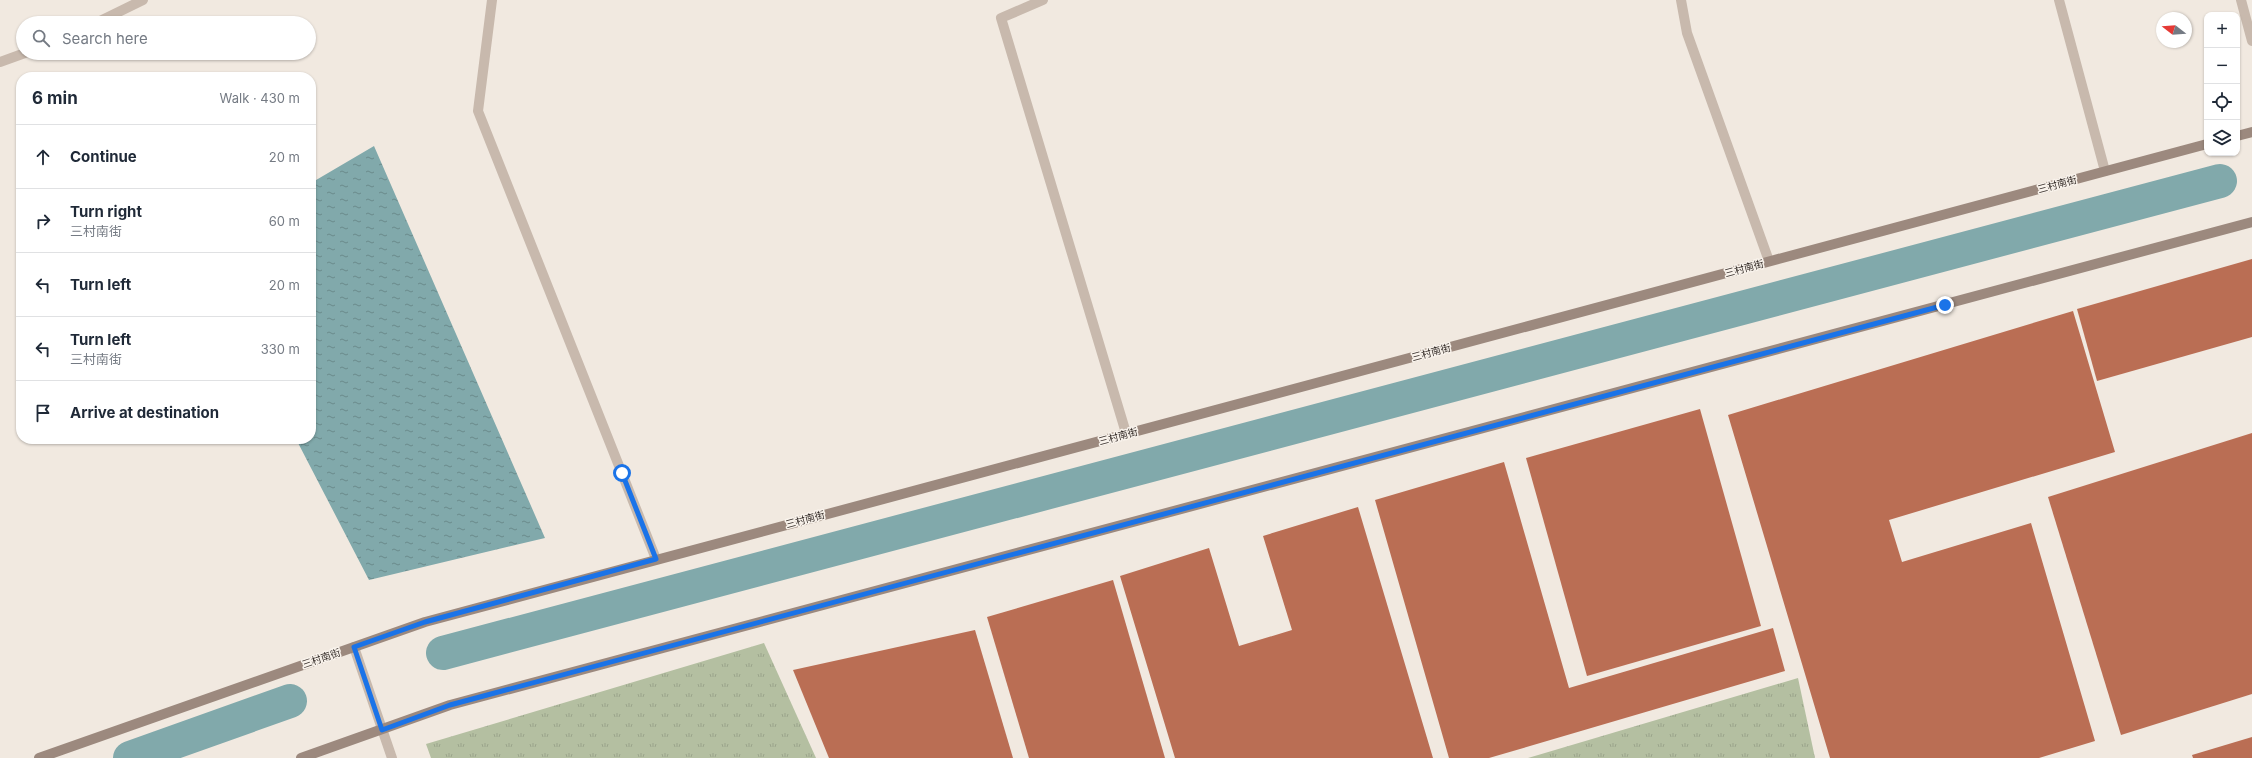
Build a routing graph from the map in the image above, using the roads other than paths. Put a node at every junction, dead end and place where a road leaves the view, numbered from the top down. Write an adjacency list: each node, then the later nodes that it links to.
1 (143, 0): 7 (street)
2 (492, 0): 18 (street)
3 (1043, 0): 17 (street)
4 (1681, 0): 16 (street)
5 (2059, 0): 14 (street)
6 (2241, 0): 8 (street)
7 (110, 16)
8 (2252, 41)
9 (16, 56): 10 (street)
10 (0, 62)
11 (2252, 132): 12 (street)
12 (2240, 135)
13 (2204, 145): 14 (street, 三村南街)
14 (2105, 171): 16 (street, 三村南街)
15 (2252, 222): 20 (street)
16 (1769, 261): 17 (street, 三村南街)
17 (1126, 434): 18 (street, 三村南街)
18 (656, 559): 19 (street, 三村南街)
19 (354, 647): 20 (street); 21 (street, 三村南街)
20 (382, 730): 22 (street); 23 (street)
21 (39, 758)
22 (301, 758)
23 (392, 758)

